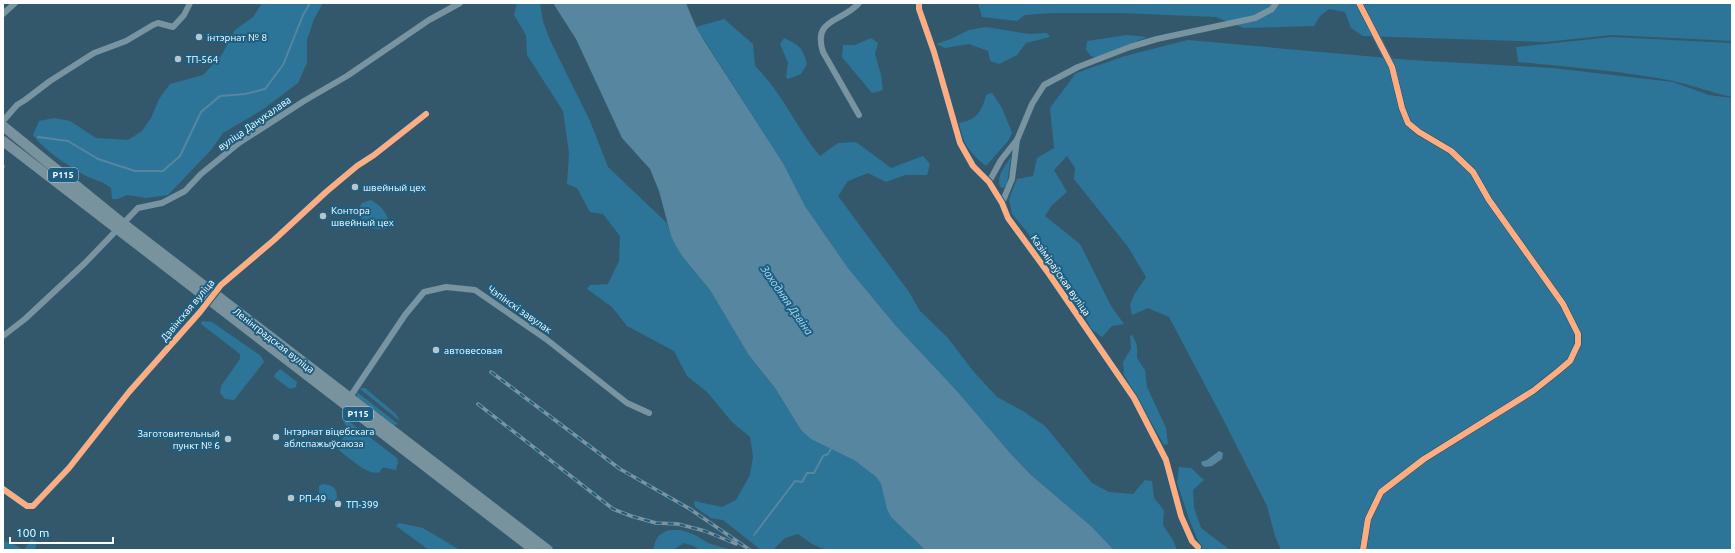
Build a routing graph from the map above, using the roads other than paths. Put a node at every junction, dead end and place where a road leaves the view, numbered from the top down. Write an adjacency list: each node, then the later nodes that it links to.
1 (15, 3): 9 (street)
2 (190, 3): 12 (street)
3 (460, 3): 18 (street, вуліца Данукалава)
4 (859, 3): 11 (street)
5 (914, 3): 8 (street, Казіміраўская вуліца)
6 (1276, 3): 14 (street)
7 (1359, 3): 27 (street)
8 (919, 6): 16 (street, Казіміраўская вуліца)
9 (3, 14)
10 (426, 114): 19 (street, Дзвінская вуліца)
11 (859, 115)
12 (3, 121)
13 (3, 126): 18 (main road, Ленінградская вуліца / Р115)
14 (1017, 140): 16 (street); 17 (street)
15 (3, 141): 18 (main road, Ленінградская вуліца / Р115)
16 (989, 182): 17 (street, Казіміраўская вуліца)
17 (1002, 203): 24 (street, Казіміраўская вуліца)
18 (120, 226): 19 (main road, Ленінградская вуліца / Р115); 20 (street, вуліца Данукалава)
19 (212, 297): 21 (main road, Ленінградская вуліца / Р115); 23 (street, Дзвінская вуліца)
20 (3, 336)
21 (347, 401): 22 (street, Чэпінскі завулак); 25 (main road, Ленінградская вуліца / Р115); 26 (main road, Ленінградская вуліца / Р115)
22 (649, 413)
23 (3, 489)
24 (1198, 547)
25 (534, 550)
26 (548, 550)
27 (1363, 550)

